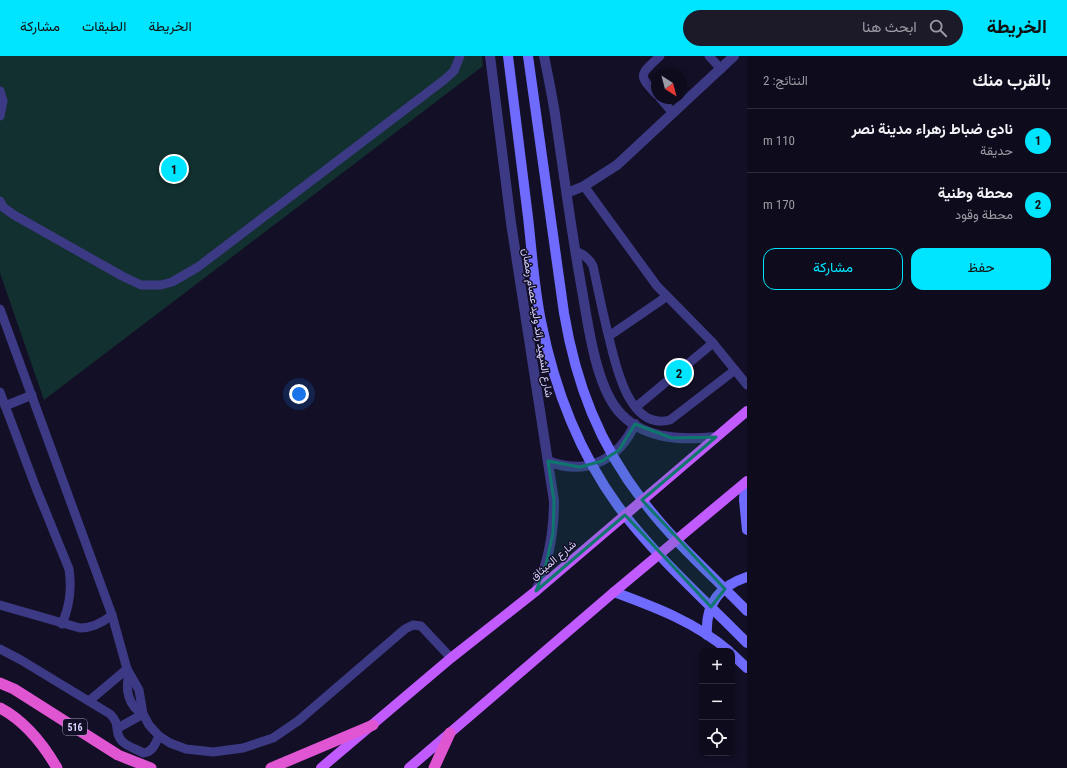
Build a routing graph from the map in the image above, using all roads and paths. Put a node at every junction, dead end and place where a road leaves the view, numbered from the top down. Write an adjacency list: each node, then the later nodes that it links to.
1 (460, 56): 17 (lane)
2 (490, 56): 32 (street, شارع الشهيد رائد وليد عصام رمضان)
3 (508, 56): 43 (main road)
4 (528, 56): 39 (main road)
5 (544, 56): 16 (street)
6 (660, 56): 10 (lane)
7 (709, 56): 9 (lane)
8 (734, 56): 9 (street)
9 (721, 69): 13 (street)
10 (651, 89)
11 (0, 91): 14 (lane)
12 (666, 104): 13 (lane)
13 (674, 113): 15 (street)
14 (0, 116)
15 (584, 186): 16 (street); 19 (lane)
16 (567, 193): 18 (street)
17 (0, 202)
18 (575, 251): 21 (lane); 30 (street)
19 (666, 297): 21 (lane); 22 (lane)
20 (0, 309): 26 (lane)
21 (608, 336): 28 (lane)
22 (713, 343): 23 (lane); 28 (lane)
23 (735, 370): 24 (lane); 28 (lane)
24 (747, 385)
25 (0, 392): 27 (lane)
26 (32, 396): 27 (lane); 40 (lane)
27 (5, 406): 41 (lane)
28 (636, 407)
29 (747, 411): 31 (main road, شارع الميثاق)
30 (634, 424): 31 (street); 32 (street)
31 (716, 437): 36 (main road, شارع الميثاق)
32 (548, 461): 36 (street, شارع الشهيد رائد وليد عصام رمضان)
33 (746, 482): 34 (main road); 37 (main road)
34 (747, 530)
35 (747, 578): 42 (main road)
36 (536, 591): 47 (main road, شارع الميثاق)
37 (614, 592): 42 (main road); 56 (main road)
38 (0, 605): 41 (lane)
39 (747, 611)
40 (112, 615): 41 (lane); 49 (lane)
41 (62, 624)
42 (707, 634): 44 (main road)
43 (747, 642)
44 (725, 648)
45 (0, 649): 51 (lane)
46 (735, 657): 48 (main road)
47 (451, 658): 54 (main road, شارع الميثاق); 57 (lane)
48 (747, 668)
49 (128, 671): 51 (lane); 53 (lane)
50 (0, 683): 59 (highway, 516)
51 (90, 701): 55 (lane)
52 (0, 708): 58 (highway)
53 (143, 714): 55 (lane); 57 (lane)
54 (373, 725): 60 (highway); 61 (main road, شارع الميثاق)
55 (118, 728): 57 (lane)
56 (450, 733): 62 (main road); 63 (highway)
57 (159, 736)
58 (58, 768)
59 (151, 768)
60 (271, 768)
61 (321, 768)
62 (409, 768)
63 (434, 768)

